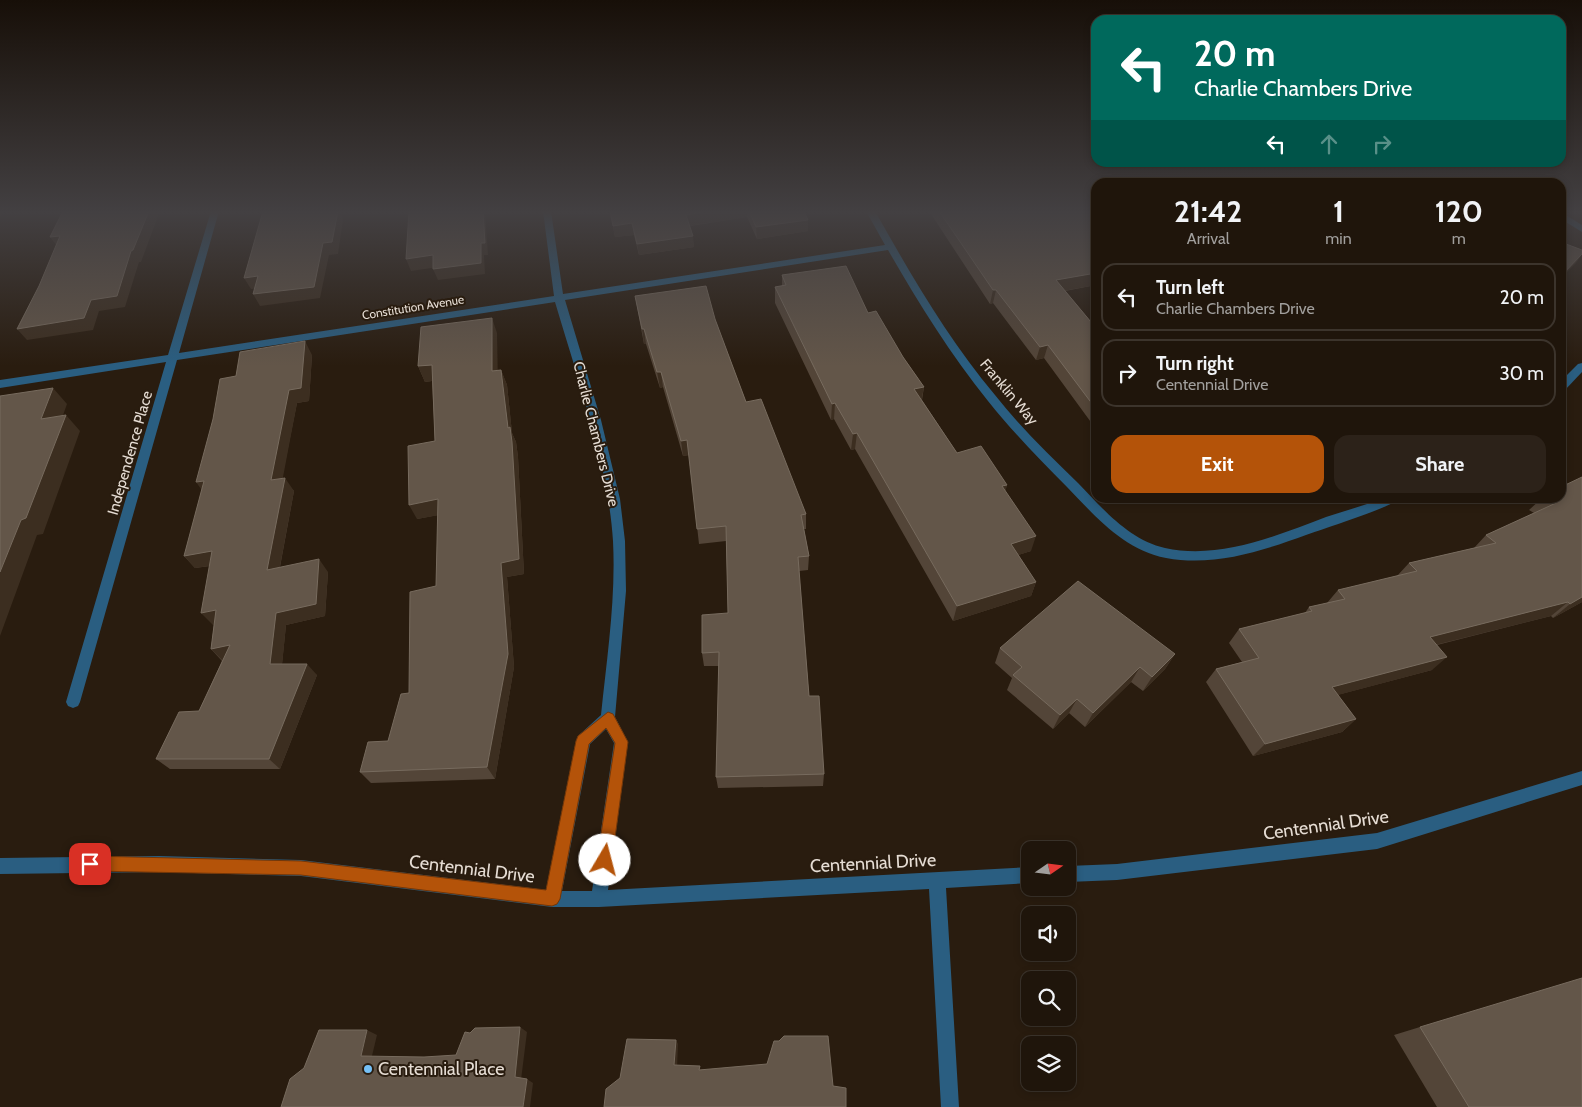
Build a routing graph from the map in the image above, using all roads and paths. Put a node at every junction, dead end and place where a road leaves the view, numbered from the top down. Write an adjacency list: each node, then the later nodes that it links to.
1 (200, 263): 6 (street, Independence Place)
2 (554, 263): 5 (street, Charlie Chambers Drive)
3 (786, 263): 5 (street, Constitution Avenue)
4 (899, 263): 10 (street, Franklin Way)
5 (559, 297): 6 (street, Constitution Avenue); 12 (street, Charlie Chambers Drive)
6 (173, 356): 9 (street, Constitution Avenue); 11 (street, Independence Place)
7 (1582, 366): 8 (street)
8 (1566, 382)
9 (0, 384)
10 (1380, 503)
11 (73, 702)
12 (608, 718): 18 (street); 19 (street)
13 (1582, 778): 15 (street, Centennial Drive)
14 (0, 866): 18 (street, Centennial Drive)
15 (1076, 874)
16 (1021, 875): 17 (street, Centennial Drive)
17 (937, 879): 19 (street, Centennial Drive); 20 (street)
18 (552, 899): 19 (street, Centennial Drive)
19 (599, 899)
20 (950, 1107)

